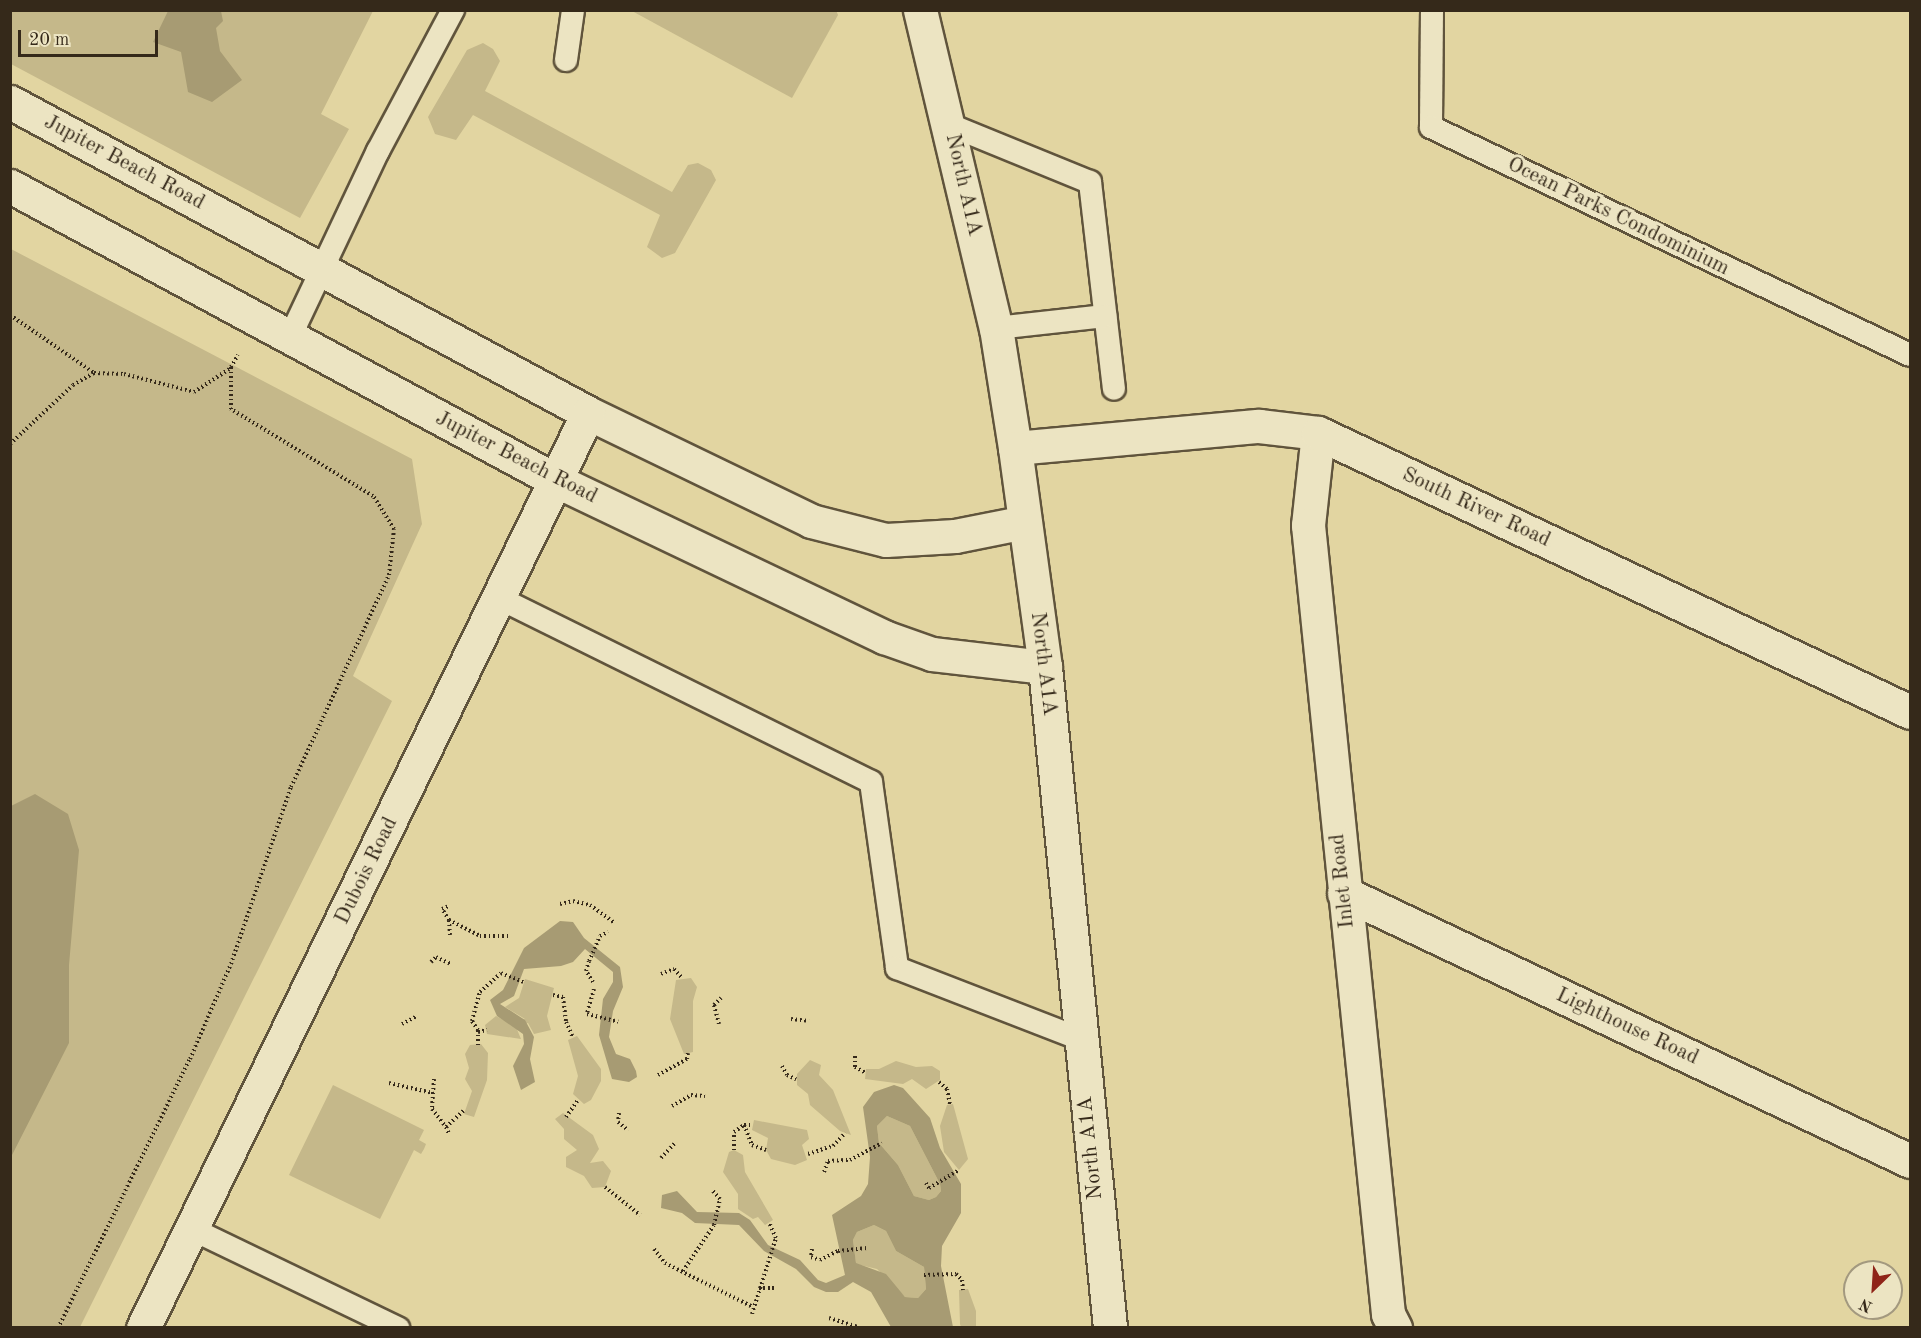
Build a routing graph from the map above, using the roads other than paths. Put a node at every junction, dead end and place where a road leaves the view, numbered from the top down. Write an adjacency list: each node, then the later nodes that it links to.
1 (453, 10): 9 (lane)
2 (573, 10): 5 (lane)
3 (920, 10): 7 (street, North A1A)
4 (1432, 10): 13 (lane, Ocean Parks Condominium)
5 (566, 60)
6 (10, 102): 9 (street, Jupiter Beach Road)
7 (950, 125): 10 (lane); 11 (street, North A1A)
8 (10, 186): 12 (street, Jupiter Beach Road)
9 (322, 270): 12 (lane); 15 (street, Jupiter Beach Road)
10 (1105, 315): 11 (lane); 14 (lane)
11 (996, 328): 17 (street, North A1A)
12 (290, 339): 18 (street, Jupiter Beach Road)
13 (1911, 356)
14 (1114, 389)
15 (588, 413): 18 (street, Dubois Road); 19 (street, Jupiter Beach Road)
16 (1318, 433): 17 (street, South River Road); 22 (street, South River Road); 23 (street, Inlet Road)
17 (1015, 448): 19 (street, North A1A)
18 (555, 480): 20 (street, Dubois Road); 21 (street, Jupiter Beach Road)
19 (1024, 522): 21 (street, North A1A)
20 (496, 597): 24 (lane); 26 (street, Dubois Road)
21 (1045, 667): 24 (street, North A1A)
22 (1911, 712)
23 (1344, 893): 25 (street, Lighthouse Road); 30 (street, Inlet Road)
24 (1080, 1039): 29 (street, North A1A)
25 (1911, 1161)
26 (192, 1229): 27 (street, Dubois Road); 28 (lane)
27 (143, 1328)
28 (398, 1328)
29 (1110, 1328)
30 (1395, 1328)

